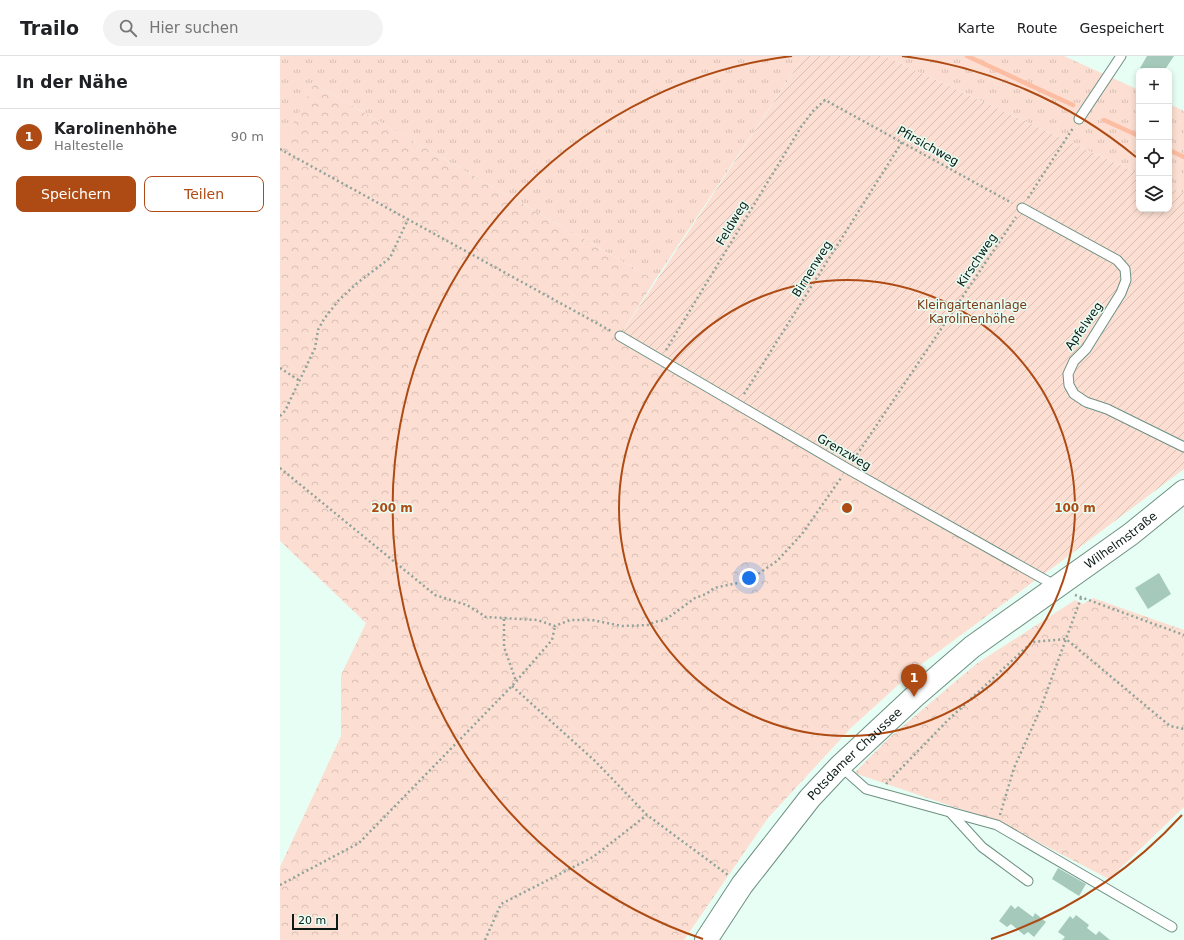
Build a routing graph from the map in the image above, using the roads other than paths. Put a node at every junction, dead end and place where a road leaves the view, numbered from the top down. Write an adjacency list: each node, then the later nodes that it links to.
1 (1121, 56): 2 (lane)
2 (1079, 119)
3 (1022, 208): 5 (lane, Apfelweg)
4 (620, 336): 7 (lane, Grenzweg)
5 (1184, 447)
6 (1184, 491): 7 (main road, Wilhelmstraße)
7 (1065, 591): 8 (main road, Potsdamer Chaussee)
8 (840, 766): 9 (lane); 12 (main road, Potsdamer Chaussee)
9 (949, 811): 10 (lane); 11 (lane)
10 (1028, 881)
11 (1172, 927)
12 (706, 940)

